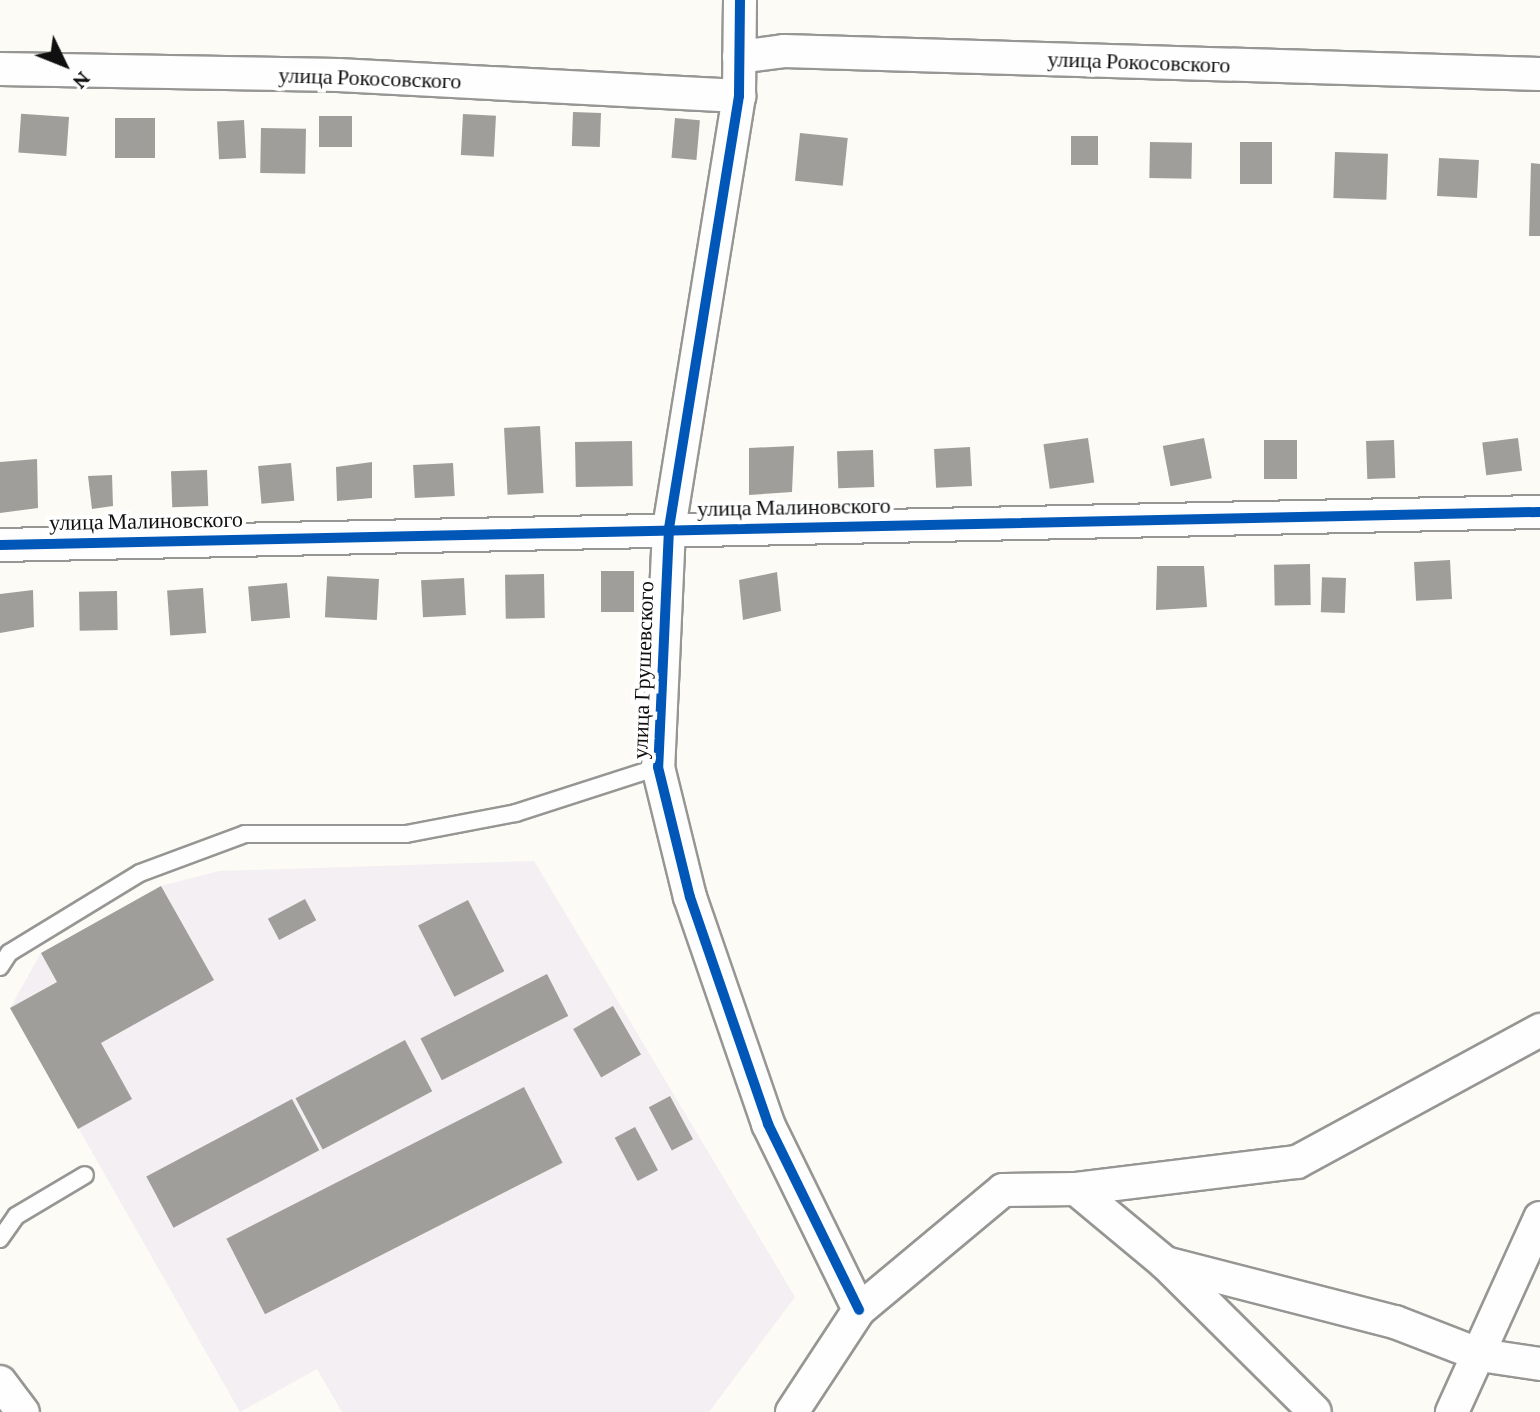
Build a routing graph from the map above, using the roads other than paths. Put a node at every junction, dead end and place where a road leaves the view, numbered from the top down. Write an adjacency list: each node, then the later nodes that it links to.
1 (740, 0): 2 (street, улица Грушевского)
2 (739, 57): 4 (street, улица Рокосовского); 5 (street, улица Грушевского)
3 (0, 69): 5 (street, улица Рокосовского)
4 (1540, 74)
5 (739, 96): 7 (street, улица Грушевского)
6 (1540, 512): 7 (street, улица Малиновского)
7 (669, 529): 8 (street, улица Малиновского); 9 (street, улица Грушевского)
8 (0, 545)
9 (658, 767): 10 (lane); 17 (street, улица Грушевского)
10 (0, 967)
11 (1540, 1030): 13 (street)
12 (85, 1175): 15 (lane)
13 (1076, 1189): 16 (street); 17 (street)
14 (1540, 1218): 18 (street)
15 (0, 1239)
16 (1165, 1263): 18 (street); 23 (street)
17 (859, 1310): 22 (street)
18 (1480, 1355): 19 (street); 24 (street)
19 (1540, 1364)
20 (1, 1381): 21 (street)
21 (23, 1412)
22 (792, 1412)
23 (1315, 1412)
24 (1452, 1412)

